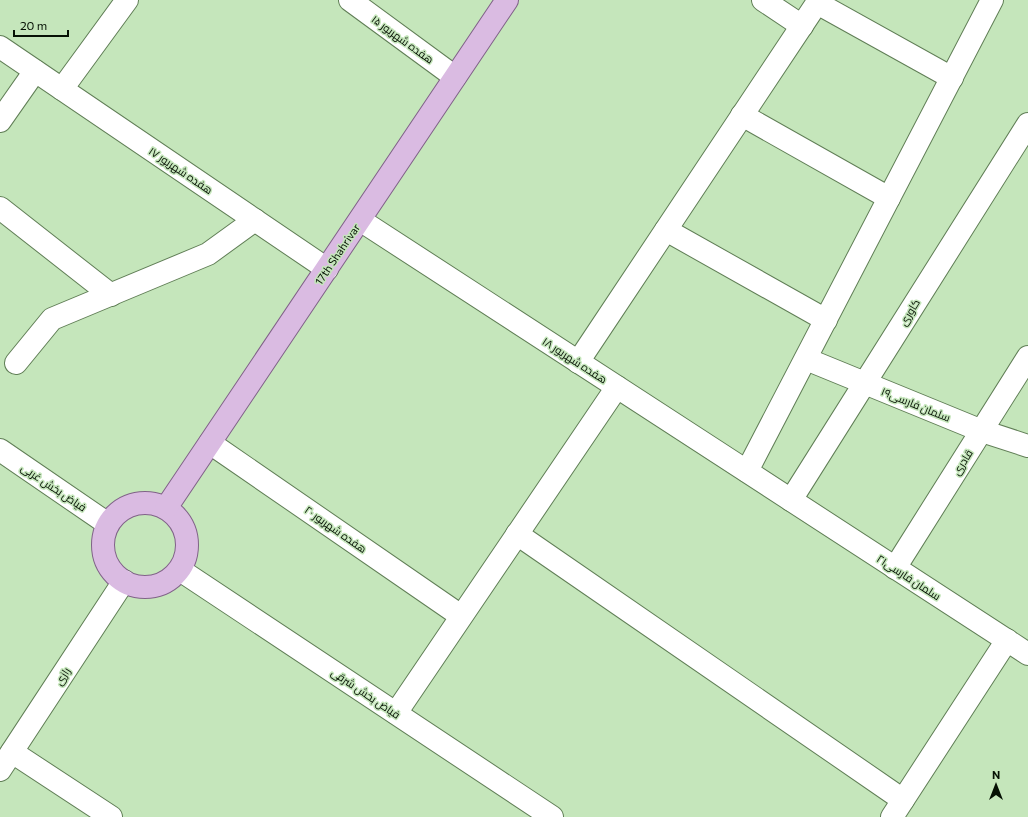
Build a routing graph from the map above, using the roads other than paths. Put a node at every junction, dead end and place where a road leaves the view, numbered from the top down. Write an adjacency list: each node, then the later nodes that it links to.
1 (126, 0): 12 (street)
2 (350, 0): 10 (street, هفده شهریور ۱۵)
3 (507, 0): 10 (main road, 17th Shahrivar)
4 (763, 0): 7 (street)
5 (992, 0): 11 (street)
6 (818, 2): 7 (street); 11 (street)
7 (802, 26): 13 (street)
8 (0, 47): 9 (street, هفده شهریور ۱۷)
9 (35, 71): 12 (street, هفده شهریور ۱۷); 14 (street)
10 (455, 77): 19 (main road, 17th Shahrivar)
11 (952, 78): 16 (street)
12 (62, 89): 18 (street, هفده شهریور ۱۷)
13 (742, 115): 16 (street); 20 (street)
14 (0, 121)
15 (1028, 124): 28 (street, کاوری)
16 (889, 198): 23 (street)
17 (0, 208): 22 (street)
18 (255, 220): 21 (street, هفده شهریور ۱۷); 22 (street)
19 (360, 220): 21 (main road, 17th Shahrivar); 26 (street, هفده شهریور ۱۸)
20 (666, 230): 23 (street); 26 (street)
21 (327, 269): 31 (main road, 17th Shahrivar)
22 (111, 295): 27 (street)
23 (826, 320): 25 (street)
24 (1028, 357): 30 (street, قادری)
25 (806, 359): 28 (street, سلمان فارسی۱۹); 34 (street)
26 (578, 362): 29 (street, هفده شهریور ۱۸)
27 (16, 363)
28 (865, 383): 30 (street, سلمان فارسی۱۹); 35 (street, کاوری)
29 (617, 387): 34 (street, هفده شهریور ۱۸); 38 (street)
30 (982, 431): 32 (street, سلمان فارسی۱۹); 39 (street, قادری)
31 (210, 442): 36 (main road, 17th Shahrivar); 42 (street, هفده شهریور ۲۰)
32 (1028, 446)
33 (0, 450): 37 (street, فیاض بخش غربی)
34 (747, 471): 35 (street, هفده شهریور ۱۸)
35 (791, 500): 39 (street, سلمان فارسی۲۱)
36 (166, 508): 37 (main road); 40 (main road)
37 (108, 524): 41 (main road)
38 (517, 534): 42 (street); 48 (street)
39 (895, 568): 43 (street, سلمان فارسی۲۱)
40 (180, 570): 41 (main road); 45 (street, فیاض بخش شرقی)
41 (124, 582): 46 (street, رازی)
42 (461, 616): 45 (street)
43 (1007, 640): 44 (street, سلمان فارسی۲۱); 48 (street)
44 (1028, 654)
45 (396, 713): 50 (street, فیاض بخش شرقی)
46 (12, 752): 47 (street, رازی); 49 (street)
47 (0, 770)
48 (897, 808)
49 (111, 817)
50 (552, 817)

